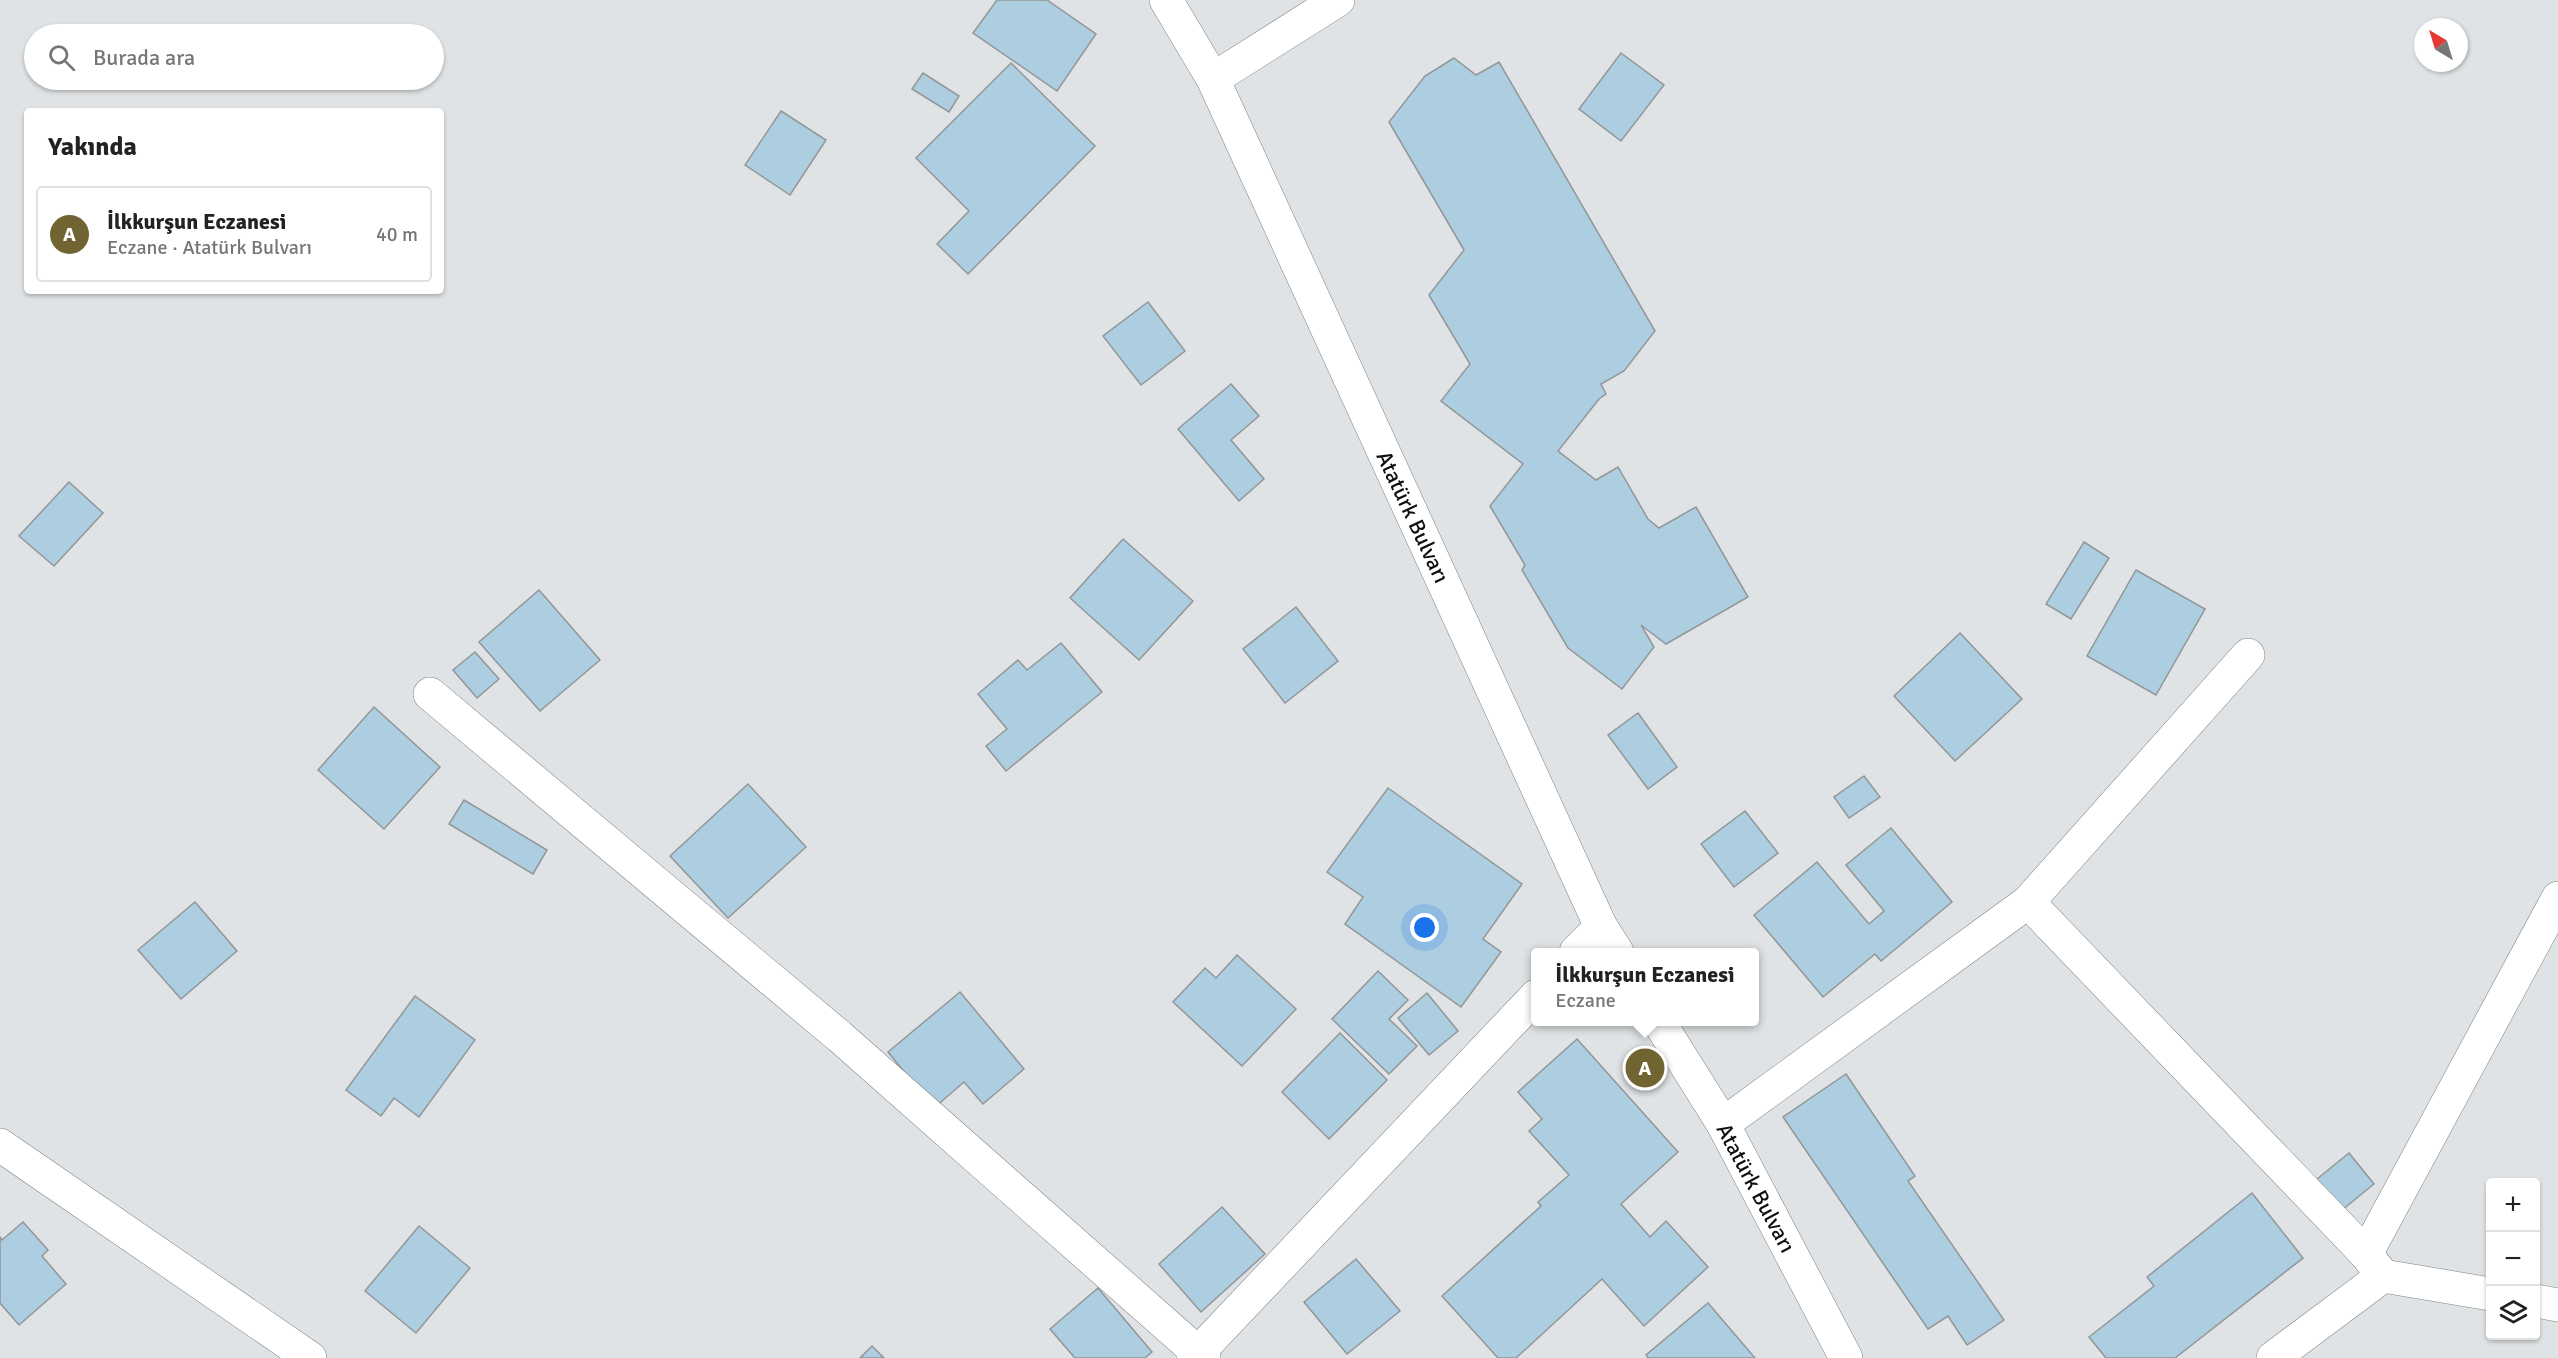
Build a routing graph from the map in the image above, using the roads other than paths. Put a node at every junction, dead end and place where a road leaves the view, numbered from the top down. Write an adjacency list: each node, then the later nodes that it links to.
1 (1166, 0): 3 (street, Atatürk Bulvarı)
2 (1338, 0): 3 (street)
3 (1213, 79): 8 (street, Atatürk Bulvarı)
4 (2248, 655): 7 (street)
5 (430, 694): 18 (street)
6 (2558, 898): 14 (street)
7 (2028, 902): 12 (street); 14 (street)
8 (1609, 940): 9 (street)
9 (1587, 948)
10 (1531, 1001): 18 (street)
11 (1662, 1026): 12 (street, Atatürk Bulvarı)
12 (1723, 1124): 20 (street, Atatürk Bulvarı)
13 (0, 1145): 19 (street)
14 (2374, 1265): 15 (street); 21 (street)
15 (2486, 1293)
16 (2540, 1302): 17 (street)
17 (2558, 1305)
18 (1199, 1356)
19 (310, 1358)
20 (1845, 1358)
21 (2274, 1358)

